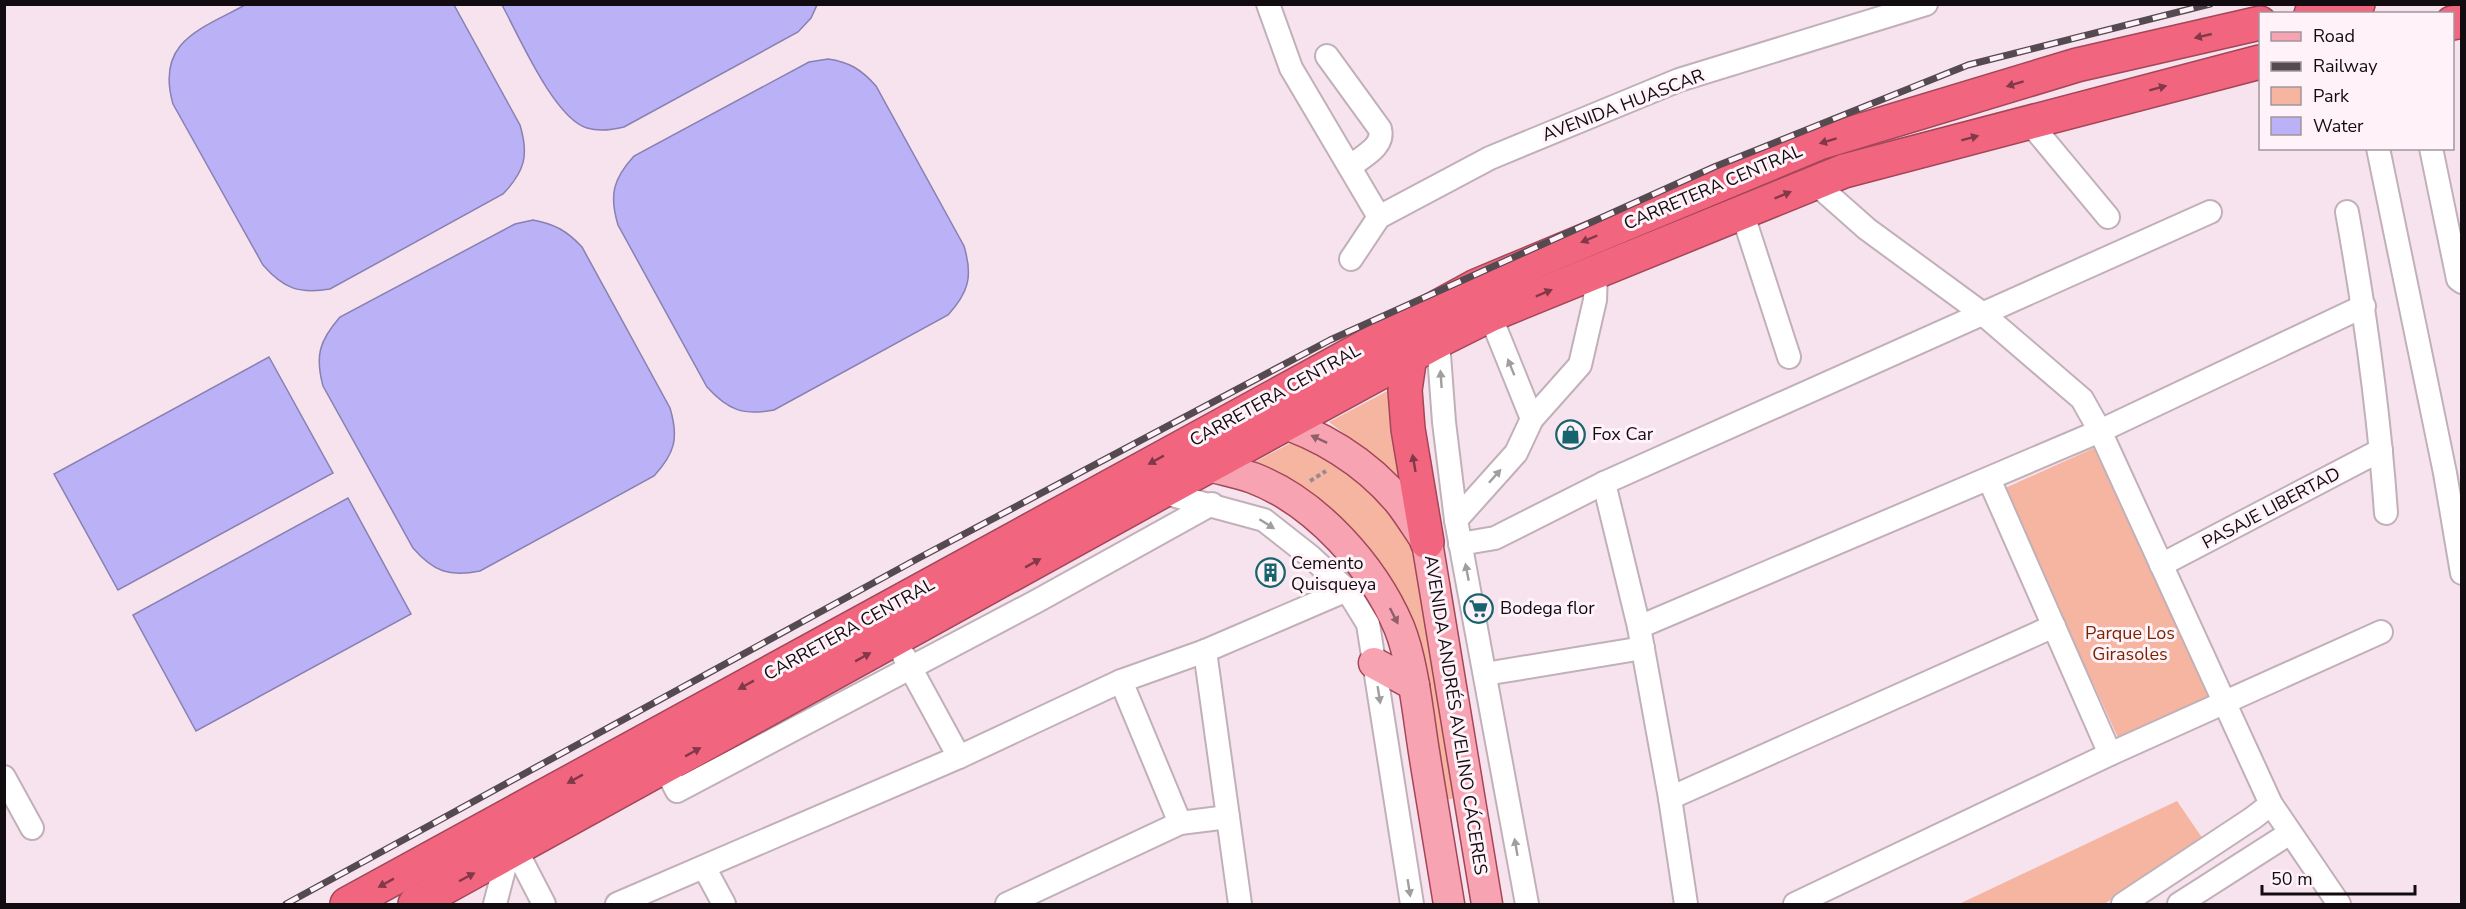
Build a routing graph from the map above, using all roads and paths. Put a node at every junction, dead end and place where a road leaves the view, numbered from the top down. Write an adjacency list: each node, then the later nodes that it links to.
1 (1268, 4): 11 (street)
2 (1926, 4): 16 (street, AVENIDA HUASCAR)
3 (2358, 4): 4 (highway)
4 (2320, 12)
5 (2259, 23): 27 (highway, CARRETERA CENTRAL, one-way to 27)
6 (1327, 56): 11 (street)
7 (2259, 62): 8 (highway, CARRETERA CENTRAL, one-way to 7)
8 (2029, 122): 12 (highway, CARRETERA CENTRAL, one-way to 8); 17 (street)
9 (2378, 150): 43 (street)
10 (2431, 150): 20 (street)
11 (1350, 167): 16 (street)
12 (1815, 183): 13 (highway, CARRETERA CENTRAL, one-way to 12); 22 (street)
13 (1742, 212): 19 (highway, CARRETERA CENTRAL); 26 (street)
14 (2210, 212): 22 (street)
15 (2347, 212): 21 (street)
16 (1379, 217): 18 (street, AVENIDA HUASCAR)
17 (2108, 217)
18 (1351, 259)
19 (1596, 271): 23 (highway, CARRETERA CENTRAL, one-way to 19); 28 (street)
20 (2462, 282)
21 (2364, 306): 30 (street); 31 (street)
22 (1983, 314): 30 (street); 34 (street)
23 (1490, 315): 24 (highway, CARRETERA CENTRAL); 28 (street, one-way to 23)
24 (1438, 341): 25 (highway, CARRETERA CENTRAL); 38 (street, one-way to 24)
25 (1410, 356): 29 (highway, CARRETERA CENTRAL); 39 (highway, one-way to 25)
26 (1789, 357)
27 (1244, 412): 29 (main road, AVENIDA ANDRÉS AVELINO CÁCERES); 42 (highway, CARRETERA CENTRAL, one-way to 42)
28 (1532, 419): 38 (street, one-way to 28)
29 (1287, 424): 32 (highway, CARRETERA CENTRAL); 39 (main road, AVENIDA ANDRÉS AVELINO CÁCERES, one-way to 29)
30 (2100, 431): 33 (street); 41 (street)
31 (2381, 450): 37 (street); 41 (street, PASAJE LIBERTAD)
32 (1209, 466): 35 (highway, CARRETERA CENTRAL); 53 (main road, AVENIDA ANDRÉS AVELINO CÁCERES, one-way to 53)
33 (1989, 479): 45 (street); 47 (street)
34 (1604, 483): 40 (street); 47 (street)
35 (1161, 492): 36 (street); 42 (highway, CARRETERA CENTRAL, one-way to 35)
36 (1212, 504): 44 (street, one-way to 44); 49 (street)
37 (2386, 513)
38 (1456, 520): 40 (street)
39 (1427, 542): 60 (main road, AVENIDA ANDRÉS AVELINO CÁCERES)
40 (1460, 544): 51 (street, one-way to 40)
41 (2161, 566): 54 (street)
42 (982, 573): 49 (highway, CARRETERA CENTRAL); 68 (highway, CARRETERA CENTRAL, one-way to 68)
43 (2462, 573)
44 (1347, 590): 48 (street); 50 (street)
45 (2054, 626): 55 (street); 58 (street)
46 (2381, 632): 54 (street)
47 (1641, 637): 51 (street); 58 (street)
48 (1205, 651): 52 (street); 61 (street)
49 (903, 653): 56 (street); 66 (highway, CARRETERA CENTRAL)
50 (1374, 663): 53 (main road); 76 (street, one-way to 76)
51 (1485, 674): 79 (street, one-way to 51)
52 (1121, 681): 56 (street); 63 (street)
53 (1413, 685): 62 (main road, AVENIDA ANDRÉS AVELINO CÁCERES)
54 (2223, 704): 55 (street); 59 (street)
55 (2110, 754): 81 (street)
56 (959, 757): 67 (street)
57 (4, 777): 64 (street)
58 (1670, 798): 80 (street)
59 (2271, 804): 65 (street); 82 (street)
60 (1471, 810): 62 (main road); 78 (main road, AVENIDA ANDRÉS AVELINO CÁCERES)
61 (1228, 817): 63 (street); 75 (street)
62 (1435, 820): 77 (main road, AVENIDA ANDRÉS AVELINO CÁCERES)
63 (1180, 823): 74 (street)
64 (32, 828)
65 (2290, 833): 83 (street); 84 (street)
66 (512, 852): 69 (highway, CARRETERA CENTRAL, one-way to 66); 70 (street); 71 (street)
67 (704, 867): 72 (street); 73 (street)
68 (347, 904)
69 (415, 904)
70 (495, 904)
71 (544, 904)
72 (617, 904)
73 (724, 904)
74 (1007, 904)
75 (1240, 904)
76 (1412, 904)
77 (1449, 904)
78 (1487, 904)
79 (1527, 904)
80 (1686, 904)
81 (1795, 904)
82 (2123, 904)
83 (2179, 904)
84 (2338, 904)

